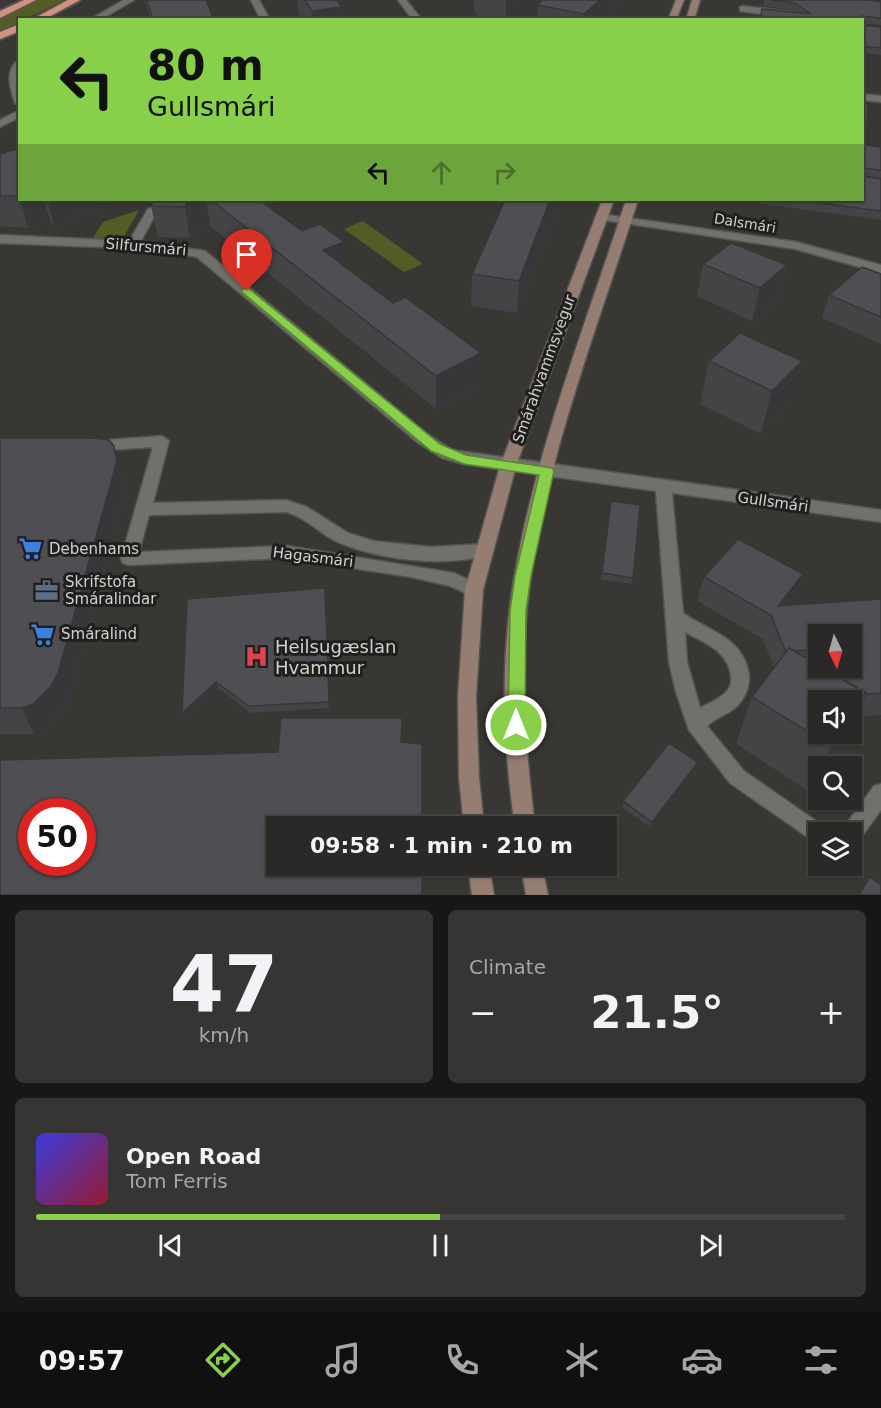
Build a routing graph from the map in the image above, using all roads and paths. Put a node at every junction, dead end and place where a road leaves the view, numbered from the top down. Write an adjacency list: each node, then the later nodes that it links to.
1 (31, 0): 9 (highway)
2 (75, 0): 10 (highway)
3 (130, 0): 11 (street)
4 (255, 0): 12 (street)
5 (402, 0): 13 (street)
6 (680, 0): 14 (main road)
7 (696, 0): 15 (main road)
8 (743, 9): 16 (street)
9 (0, 15)
10 (39, 18)
11 (97, 18)
12 (265, 18)
13 (416, 18)
14 (673, 18)
15 (691, 18)
16 (799, 18)
17 (18, 28): 18 (highway)
18 (0, 36)
19 (18, 64): 20 (street)
20 (18, 97)
21 (864, 97): 22 (street)
22 (881, 99)
23 (18, 114): 24 (street)
24 (0, 124)
25 (176, 201): 31 (street)
26 (608, 201): 28 (main road, Smárahvammsvegur)
27 (632, 201): 29 (main road, Smárahvammsvegur)
28 (601, 217): 29 (street, Dalsmári); 34 (main road, Smárahvammsvegur)
29 (625, 220): 32 (street, Dalsmári); 35 (main road, Smárahvammsvegur)
30 (0, 239): 31 (street, Silfursmári)
31 (133, 244): 34 (street, Silfursmári)
32 (881, 269)
33 (73, 446): 37 (street, Hagasmári)
34 (508, 466): 35 (street, Gullsmári); 39 (main road, Smárahvammsvegur)
35 (547, 471): 36 (street, Gullsmári); 45 (main road, Smárahvammsvegur)
36 (664, 488): 38 (street, Gullsmári); 41 (street)
37 (144, 509): 39 (street, Hagasmári); 40 (street, Hagasmári)
38 (881, 516)
39 (483, 550): 40 (main road, Smárahvammsvegur)
40 (474, 590): 44 (main road, Smárahvammsvegur)
41 (676, 618): 42 (street); 42 (street)
42 (697, 724): 47 (street)
43 (881, 793): 46 (street)
44 (473, 816)
45 (524, 816)
46 (860, 822)
47 (808, 827)
48 (480, 876): 50 (main road)
49 (534, 876): 51 (main road)
50 (483, 895)
51 (537, 895)

